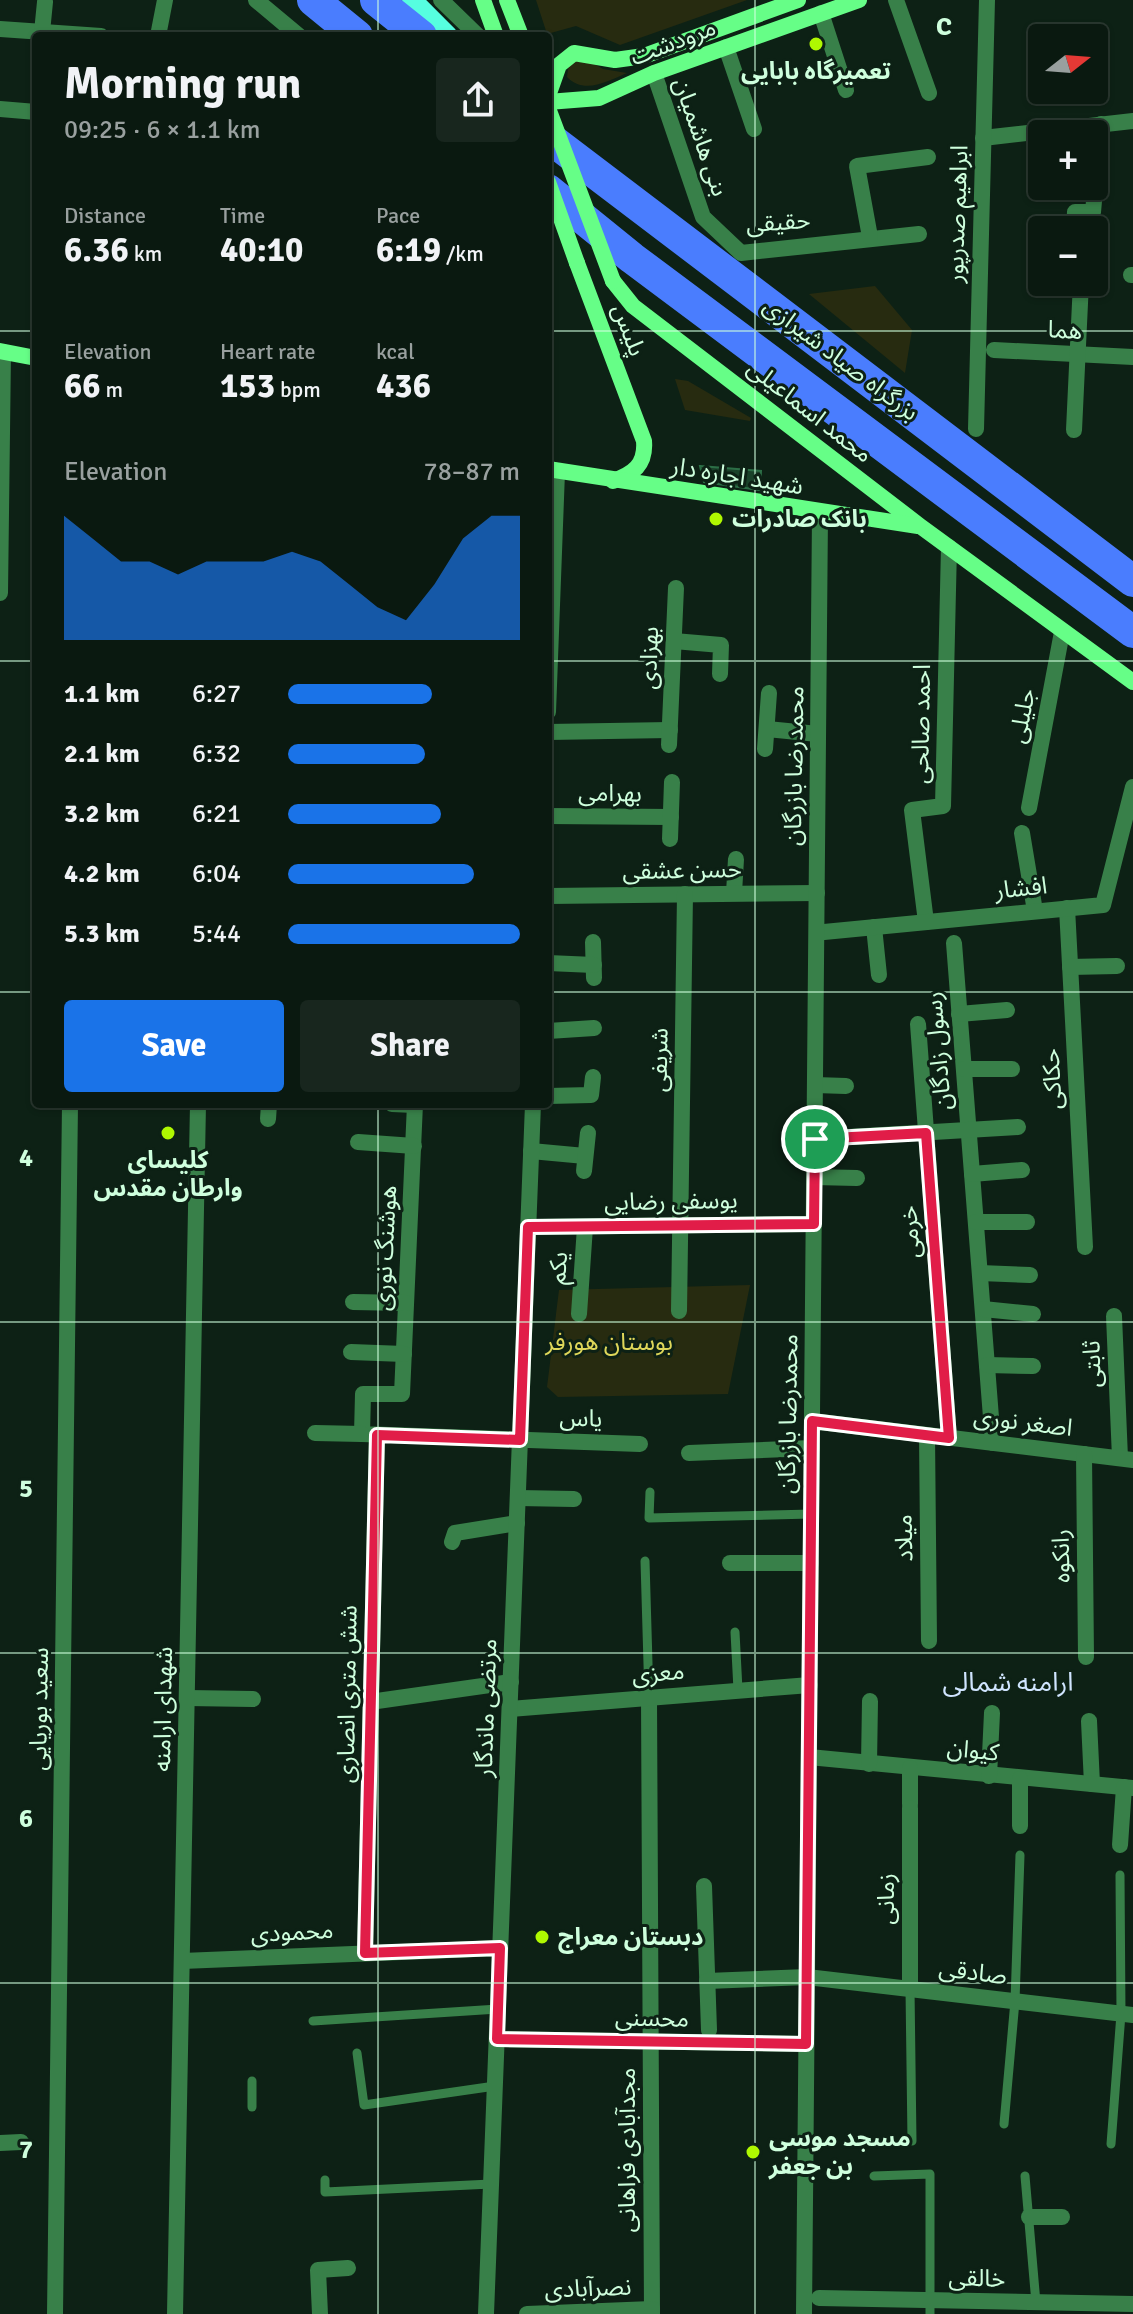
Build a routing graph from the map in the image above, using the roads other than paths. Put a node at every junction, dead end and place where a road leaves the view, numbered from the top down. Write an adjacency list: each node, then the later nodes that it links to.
1 (165, 0): 17 (street)
2 (256, 0): 18 (street)
3 (313, 0): 19 (highway)
4 (376, 0): 20 (highway)
5 (412, 0): 21 (main road)
6 (441, 0): 22 (street)
7 (483, 0): 23 (main road)
8 (507, 0): 24 (main road)
9 (798, 0): 26 (main road, مرودشت)
10 (859, 0): 14 (main road, مرودشت)
11 (896, 0): 30 (street)
12 (987, 0): 40 (street, ابراهیم صدرپور)
13 (45, 2): 16 (street)
14 (821, 13): 25 (main road, مرودشت); 29 (street)
15 (0, 29): 16 (street)
16 (42, 32)
17 (159, 32)
18 (294, 32)
19 (352, 32)
20 (416, 32)
21 (444, 32)
22 (474, 32)
23 (495, 32)
24 (519, 32)
25 (726, 47): 27 (main road, مرودشت); 38 (street)
26 (559, 65): 28 (main road); 32 (main road)
27 (654, 73): 32 (main road, مرودشت); 47 (street, بنی هاشمیان)
28 (552, 89)
29 (846, 90)
30 (929, 93)
31 (552, 102): 32 (main road, مرودشت)
32 (578, 102)
33 (0, 109): 34 (street)
34 (32, 112)
35 (552, 113): 62 (main road, محمد اسماعیلی, bridge)
36 (1133, 121): 37 (street)
37 (1108, 123)
38 (754, 129)
39 (1028, 133): 40 (street)
40 (983, 138): 56 (street, ابراهیم صدرپور)
41 (552, 140): 64 (highway, بزرگراه صیاد شیرازی)
42 (928, 157): 49 (street)
43 (552, 193): 59 (main road, پلیس, bridge)
44 (552, 193): 68 (highway, بزرگراه صیاد شیرازی)
45 (1094, 200): 46 (street)
46 (1075, 216)
47 (703, 217): 49 (street, حقیقی)
48 (919, 234): 49 (street, حقیقی)
49 (870, 237)
50 (1080, 296): 53 (street)
51 (994, 350): 53 (street, هما)
52 (1, 352): 54 (main road); 66 (street)
53 (1076, 354): 55 (street, هما); 57 (street)
54 (32, 357)
55 (1133, 357)
56 (976, 429)
57 (1074, 430)
58 (553, 470): 59 (main road, شهید اجاره دار); 61 (street)
59 (612, 481): 60 (main road, شهید اجاره دار)
60 (820, 514): 62 (main road, شهید اجاره دار); 75 (street, محمدرضا بازرگان)
61 (552, 518)
62 (920, 526): 63 (main road, محمد اسماعیلی)
63 (949, 547): 67 (main road, محمد اسماعیلی); 91 (street, احمد صالحی)
64 (1133, 581)
65 (676, 588): 69 (street, بهزادی)
66 (0, 593)
67 (1062, 632): 71 (main road, محمد اسماعیلی); 79 (street, جلیلی)
68 (1133, 632)
69 (674, 641): 70 (street); 74 (street, بهزادی)
70 (720, 674)
71 (1133, 682)
72 (769, 693): 73 (street)
73 (767, 729): 75 (street); 76 (street)
74 (552, 732)
75 (818, 734): 86 (street, محمدرضا بازرگان)
76 (765, 749)
77 (672, 782): 81 (street)
78 (1133, 787): 89 (street, افشار)
79 (1029, 808)
80 (552, 816): 81 (street, بهرامی)
81 (671, 817): 83 (street)
82 (1022, 833): 90 (street)
83 (670, 839)
84 (736, 859): 85 (street)
85 (734, 893): 86 (street, حسن عشقی); 87 (street, حسن عشقی)
86 (817, 893): 108 (street, محمدرضا بازرگان)
87 (685, 894): 88 (street, حسن عشقی); 130 (street, شریفی)
88 (552, 896)
89 (1067, 908): 90 (street, افشار); 98 (street, حکاکی)
90 (1035, 911): 91 (street, افشار)
91 (926, 922): 92 (street, افشار)
92 (874, 927): 93 (street, افشار); 99 (street)
93 (824, 932)
94 (593, 942): 96 (street)
95 (954, 943): 101 (street, رسول زادگان)
96 (552, 964)
97 (1117, 966): 98 (street)
98 (1070, 967): 133 (street, حکاکی)
99 (879, 975)
100 (1007, 1010): 101 (street)
101 (959, 1014): 105 (street, رسول زادگان)
102 (918, 1024): 118 (street, خرمی)
103 (594, 1028): 104 (street)
104 (552, 1031)
105 (964, 1069): 106 (street); 116 (street, رسول زادگان)
106 (1012, 1069)
107 (593, 1077): 110 (street)
108 (815, 1085): 109 (street); 119 (street, محمدرضا بازرگان)
109 (846, 1086)
110 (552, 1096)
111 (70, 1108): 231 (street, سعید بوریایی)
112 (198, 1108): 175 (street, شهدای ارامنه)
113 (415, 1108): 121 (street, هوشنگ نوری)
114 (533, 1108): 122 (street, مرتضی ماندگار)
115 (1018, 1127): 116 (street)
116 (970, 1132): 118 (street); 124 (street, رسول زادگان)
117 (588, 1133): 122 (street)
118 (926, 1133): 119 (street); 152 (street, خرمی)
119 (815, 1139): 125 (street, محمدرضا بازرگان)
120 (358, 1142): 121 (street)
121 (414, 1146): 137 (street, هوشنگ نوری)
122 (531, 1151): 131 (street, مرتضی ماندگار)
123 (1022, 1170): 124 (street)
124 (972, 1174): 127 (street, رسول زادگان)
125 (814, 1177): 126 (street); 129 (street, محمدرضا بازرگان)
126 (857, 1178)
127 (976, 1222): 128 (street); 134 (street, رسول زادگان)
128 (1027, 1222)
129 (814, 1224): 130 (street, یوسفی رضایی); 148 (street, محمدرضا بازرگان)
130 (680, 1225): 132 (street, یوسفی رضایی); 139 (street, شریفی)
131 (528, 1227): 132 (street, یوسفی رضایی); 153 (street, مرتضی ماندگار)
132 (585, 1227): 140 (street, یکم)
133 (1085, 1247)
134 (980, 1273): 135 (street); 138 (street, رسول زادگان)
135 (1030, 1275)
136 (353, 1302): 137 (street)
137 (406, 1303): 144 (street, هوشنگ نوری)
138 (983, 1309): 141 (street); 145 (street, رسول زادگان)
139 (679, 1311)
140 (579, 1314)
141 (1033, 1314)
142 (1114, 1316): 159 (street, ثابتی)
143 (351, 1352): 144 (street)
144 (404, 1354): 147 (street, هوشنگ نوری)
145 (987, 1365): 146 (street); 154 (street, رسول زادگان)
146 (1033, 1366)
147 (402, 1394): 150 (street, شش متری انصاری)
148 (812, 1421): 151 (street, اصغر نوری); 156 (street, محمدرضا بازرگان)
149 (315, 1433): 150 (street, یاس)
150 (369, 1435): 153 (street, یاس); 179 (street, شش متری انصاری)
151 (927, 1435): 152 (street, اصغر نوری); 170 (street, میلاد)
152 (949, 1438): 154 (street, اصغر نوری)
153 (520, 1440): 155 (street, یاس); 161 (street, مرتضی ماندگار)
154 (993, 1443): 158 (street, اصغر نوری)
155 (640, 1444)
156 (812, 1448): 157 (street); 163 (street, محمدرضا بازرگان)
157 (689, 1453)
158 (1084, 1454): 159 (street, اصغر نوری); 171 (street, رانکوه)
159 (1127, 1459)
160 (650, 1492): 163 (lane)
161 (518, 1498): 162 (street); 164 (street, مرتضی ماندگار)
162 (574, 1501)
163 (811, 1514): 168 (street, محمدرضا بازرگان)
164 (517, 1523): 165 (street); 172 (street, مرتضی ماندگار)
165 (452, 1542)
166 (645, 1561): 176 (lane)
167 (730, 1563): 168 (street)
168 (811, 1563): 173 (street, محمدرضا بازرگان)
169 (735, 1632): 174 (lane)
170 (929, 1641)
171 (1086, 1657)
172 (511, 1682): 179 (street); 180 (street, مرتضی ماندگار)
173 (810, 1685): 174 (street, معزی); 183 (street, محمدرضا بازرگان)
174 (738, 1690): 176 (street, معزی)
175 (187, 1698): 177 (street); 197 (street, شهدای ارامنه)
176 (649, 1698): 180 (street, معزی); 207 (street, مجدآبادی فراهانی)
177 (253, 1699)
178 (870, 1701): 184 (street)
179 (370, 1702): 196 (street, شش متری انصاری)
180 (510, 1709): 195 (street, مرتضی ماندگار)
181 (992, 1713): 186 (street)
182 (1089, 1721): 188 (street)
183 (809, 1757): 184 (street, کیوان); 198 (street, محمدرضا بازرگان)
184 (869, 1764): 185 (street, کیوان)
185 (910, 1768): 186 (street, کیوان); 200 (street, زمانی)
186 (989, 1776): 187 (street, کیوان)
187 (1020, 1779): 188 (street, کیوان); 190 (street)
188 (1092, 1784): 189 (street, کیوان)
189 (1129, 1787): 191 (street)
190 (1020, 1826)
191 (1120, 1845)
192 (1020, 1855): 201 (lane)
193 (1120, 1875): 203 (lane)
194 (704, 1886): 199 (street)
195 (500, 1948): 196 (street, محمودی); 202 (street, مرتضی ماندگار)
196 (365, 1953): 197 (street, محمودی)
197 (182, 1961): 232 (street, شهدای ارامنه)
198 (807, 1977): 199 (street, صادقی); 200 (street, صادقی); 208 (street, محمدرضا بازرگان)
199 (707, 1981): 205 (street)
200 (910, 1989): 201 (street, صادقی); 214 (lane)
201 (1015, 2001): 203 (street, صادقی); 213 (lane)
202 (498, 2009): 204 (lane); 206 (street, مرتضی ماندگار)
203 (1127, 2014): 217 (lane)
204 (313, 2021)
205 (709, 2030)
206 (497, 2039): 207 (street, محسنی); 211 (street, مرتضی ماندگار)
207 (651, 2043): 208 (street, محسنی); 230 (street, مجدآبادی فراهانی)
208 (806, 2044): 236 (street, محمدرضا بازرگان)
209 (357, 2053): 211 (lane)
210 (252, 2081): 212 (lane)
211 (495, 2086): 221 (street, مرتضی ماندگار)
212 (252, 2107)
213 (1004, 2124)
214 (912, 2141)
215 (21, 2142): 216 (street)
216 (0, 2143)
217 (1111, 2144)
218 (874, 2176): 228 (lane)
219 (1025, 2176): 222 (lane)
220 (325, 2180): 221 (lane)
221 (491, 2184): 234 (street, مرتضی ماندگار)
222 (1029, 2217): 223 (street); 226 (lane)
223 (1062, 2217)
224 (348, 2268): 233 (street)
225 (819, 2298): 228 (street, خالقی)
226 (1036, 2303): 228 (street, خالقی); 229 (street, خالقی)
227 (1133, 2304): 229 (street, خالقی)
228 (930, 2307)
229 (1112, 2309)
230 (652, 2312): 235 (street, نصرآبادی)
231 (55, 2314)
232 (175, 2314)
233 (320, 2314)
234 (486, 2314)
235 (527, 2314)
236 (804, 2314)

